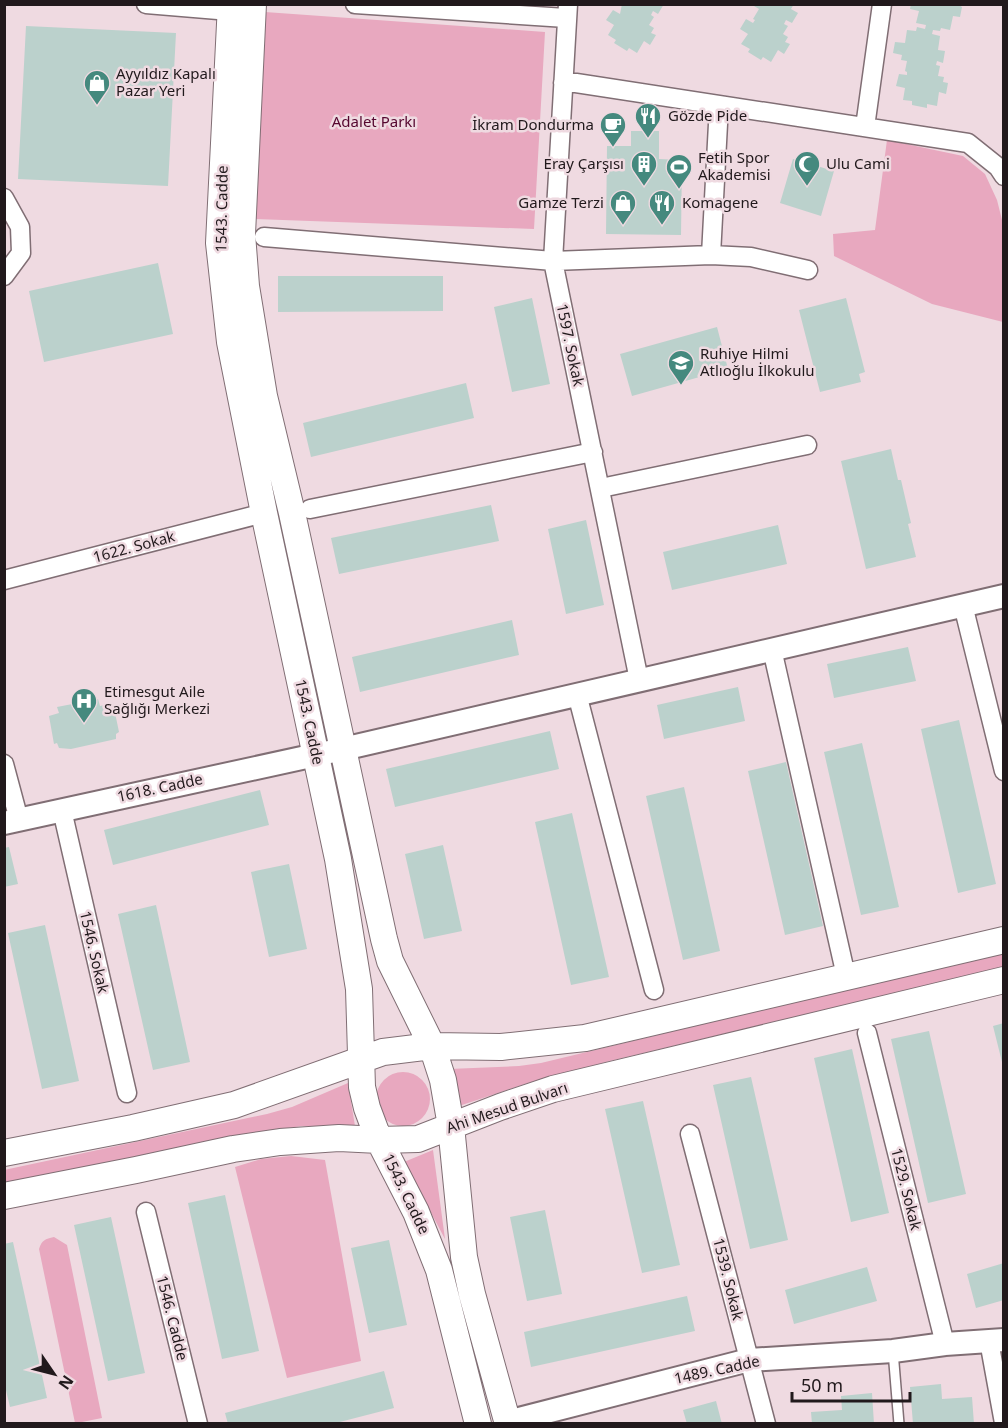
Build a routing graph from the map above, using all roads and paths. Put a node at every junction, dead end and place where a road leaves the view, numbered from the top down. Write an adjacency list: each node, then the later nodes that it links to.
1 (146, 4): 4 (street)
2 (355, 4): 5 (street)
3 (882, 4): 8 (street)
4 (238, 7): 20 (main road, 1543. Cadde); 27 (main road, 1543. Cadde)
5 (567, 11): 6 (street, 1597. Sokak)
6 (563, 82): 7 (street); 13 (street, 1597. Sokak)
7 (718, 105): 8 (street); 12 (street)
8 (865, 127): 9 (street)
9 (1002, 167)
10 (4, 198): 15 (street)
11 (264, 237): 13 (street)
12 (711, 255): 13 (street); 14 (street)
13 (552, 261): 17 (street, 1597. Sokak)
14 (808, 270)
15 (4, 276)
16 (807, 445): 18 (street)
17 (593, 452): 18 (street, 1597. Sokak); 19 (street)
18 (601, 488): 25 (street, 1597. Sokak)
19 (310, 509)
20 (264, 513): 21 (street, 1622. Sokak); 28 (main road, 1543. Cadde)
21 (4, 580)
22 (1004, 596): 23 (street, 1618. Cadde)
23 (963, 605): 24 (street, 1618. Cadde); 30 (street)
24 (772, 650): 25 (street, 1618. Cadde); 34 (street)
25 (639, 680): 26 (street, 1618. Cadde)
26 (577, 694): 27 (street, 1618. Cadde); 36 (street)
27 (343, 749): 28 (street, 1618. Cadde); 38 (main road, 1543. Cadde)
28 (315, 754): 31 (street, 1618. Cadde); 39 (main road, 1543. Cadde)
29 (4, 764): 32 (street)
30 (1004, 771)
31 (62, 810): 32 (street, 1618. Cadde); 40 (street, 1546. Sokak)
32 (12, 821)
33 (1004, 940): 34 (main road)
34 (846, 976): 38 (main road)
35 (1004, 980): 41 (main road, Ahi Mesud Bulvarı)
36 (654, 990)
37 (867, 1033): 48 (street, 1529. Sokak)
38 (432, 1046): 39 (main road); 41 (main road, 1543. Cadde)
39 (361, 1059): 43 (main road, 1543. Cadde); 44 (main road)
40 (127, 1093)
41 (451, 1126): 43 (main road, Ahi Mesud Bulvarı); 51 (main road, 1543. Cadde)
42 (690, 1134): 50 (street, 1539. Sokak)
43 (379, 1140): 45 (main road, Ahi Mesud Bulvarı); 54 (main road, 1543. Cadde)
44 (4, 1153)
45 (4, 1196)
46 (146, 1212): 53 (street, 1546. Cadde)
47 (996, 1340): 48 (street, 1489. Cadde); 52 (street)
48 (945, 1344): 49 (street, 1489. Cadde)
49 (893, 1351): 50 (street, 1489. Cadde); 56 (lane)
50 (748, 1360): 51 (street, 1489. Cadde); 55 (street, 1539. Sokak)
51 (508, 1423)
52 (1004, 1423)
53 (198, 1424)
54 (478, 1424)
55 (766, 1424)
56 (898, 1424)

